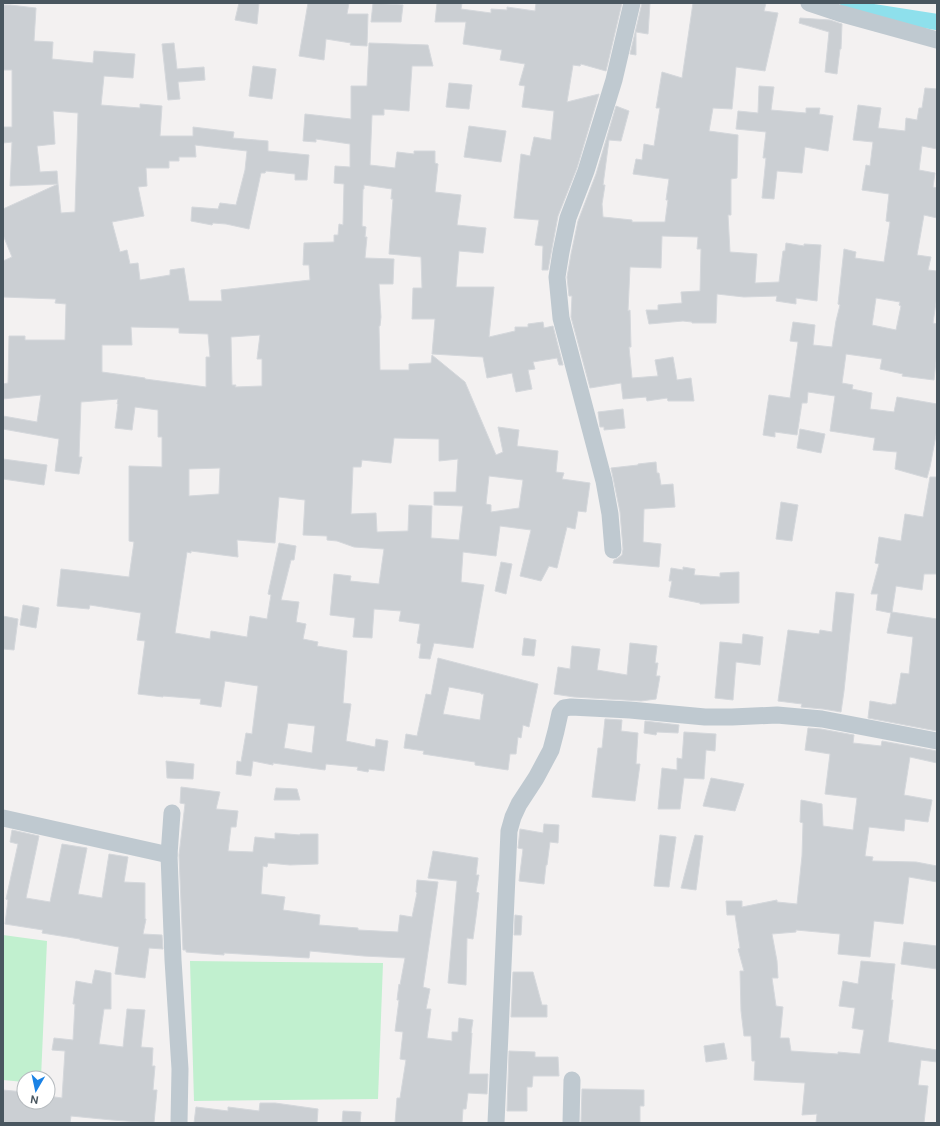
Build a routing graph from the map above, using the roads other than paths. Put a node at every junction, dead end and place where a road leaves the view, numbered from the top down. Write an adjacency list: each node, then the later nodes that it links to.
1 (632, 3): 4 (street)
2 (809, 3): 3 (street)
3 (935, 34)
4 (613, 550)
5 (937, 741): 11 (street)
6 (172, 813): 8 (street)
7 (3, 818): 8 (street)
8 (169, 855): 10 (street)
9 (572, 1080): 12 (street)
10 (180, 1123)
11 (496, 1123)
12 (571, 1123)

